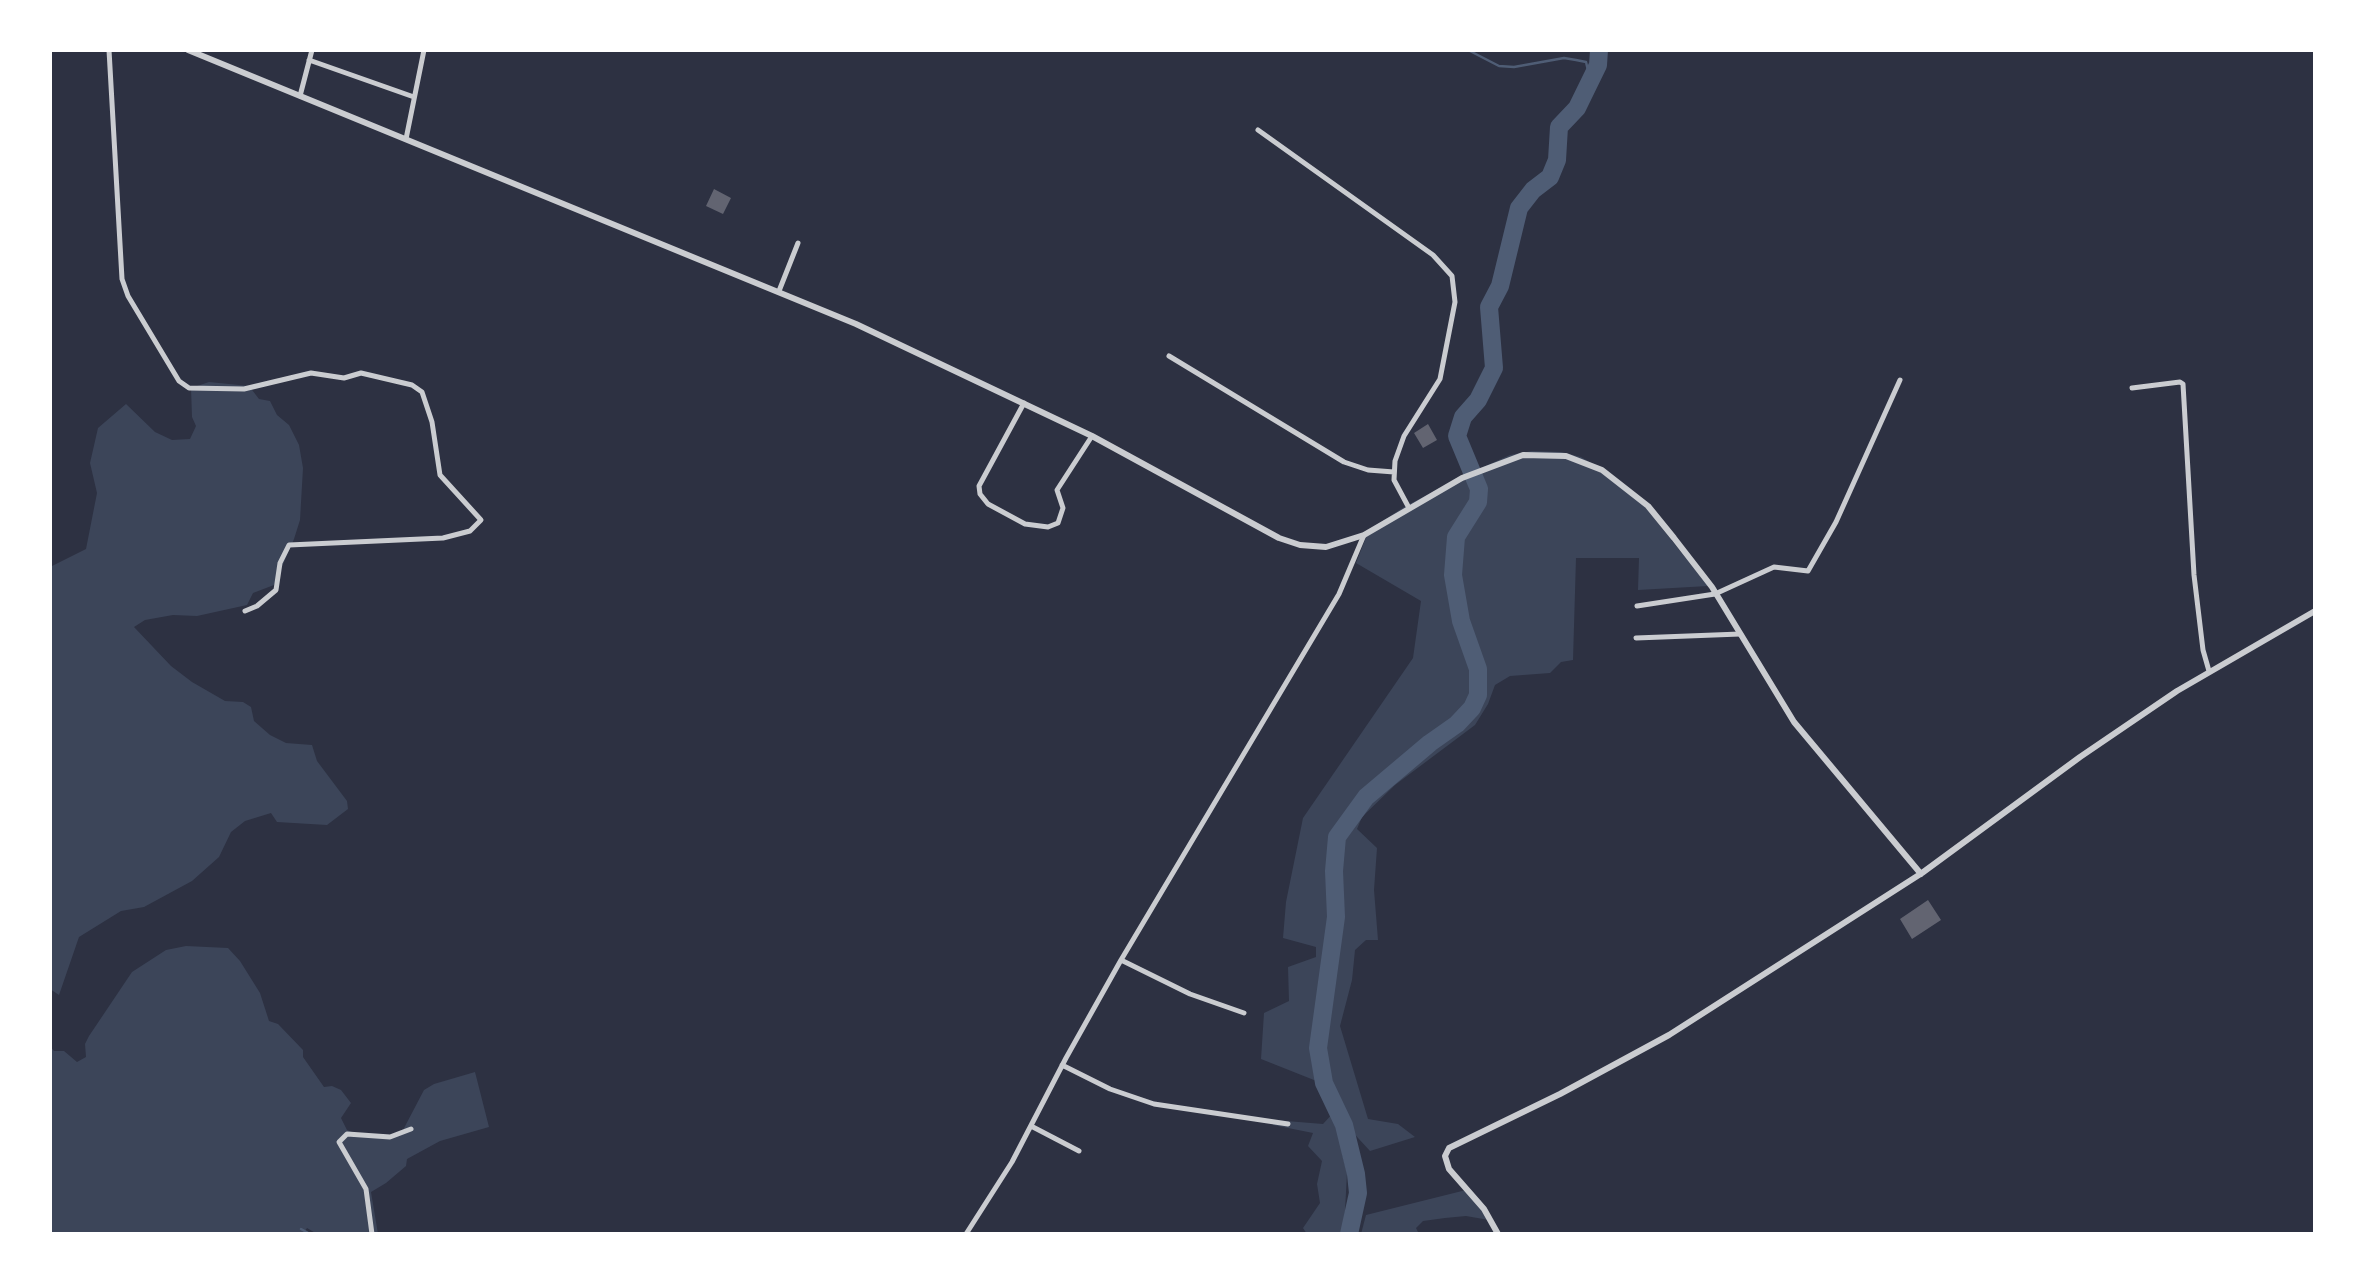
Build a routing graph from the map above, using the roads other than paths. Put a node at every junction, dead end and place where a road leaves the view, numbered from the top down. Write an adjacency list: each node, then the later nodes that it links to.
1 (108, 50): 22 (street)
2 (188, 50): 6 (street)
3 (312, 50): 5 (street)
4 (424, 50): 7 (street)
5 (309, 60): 6 (street); 7 (street)
6 (300, 96): 9 (street)
7 (414, 98): 9 (street)
8 (1258, 130): 17 (street)
9 (406, 138): 11 (street)
10 (798, 244): 11 (street)
11 (779, 291): 15 (street)
12 (1169, 356): 17 (street)
13 (1900, 380): 20 (street)
14 (2132, 388): 26 (street)
15 (1024, 403): 16 (street); 16 (street)
16 (1092, 436): 19 (street)
17 (1394, 472): 18 (street)
18 (1410, 510): 19 (street); 20 (street)
19 (1364, 536): 28 (street)
20 (1715, 594): 21 (street); 24 (street)
21 (1637, 606)
22 (245, 611)
23 (2315, 612): 26 (street)
24 (1740, 634): 25 (street); 27 (street)
25 (1636, 638)
26 (2209, 671): 27 (street)
27 (1921, 874): 37 (street)
28 (1122, 960): 29 (street); 30 (street)
29 (1244, 1013)
30 (1062, 1065): 31 (street); 32 (street)
31 (1288, 1124)
32 (1030, 1126): 34 (street); 36 (street)
33 (411, 1129): 35 (street)
34 (1079, 1152)
35 (372, 1234)
36 (966, 1234)
37 (1498, 1234)

